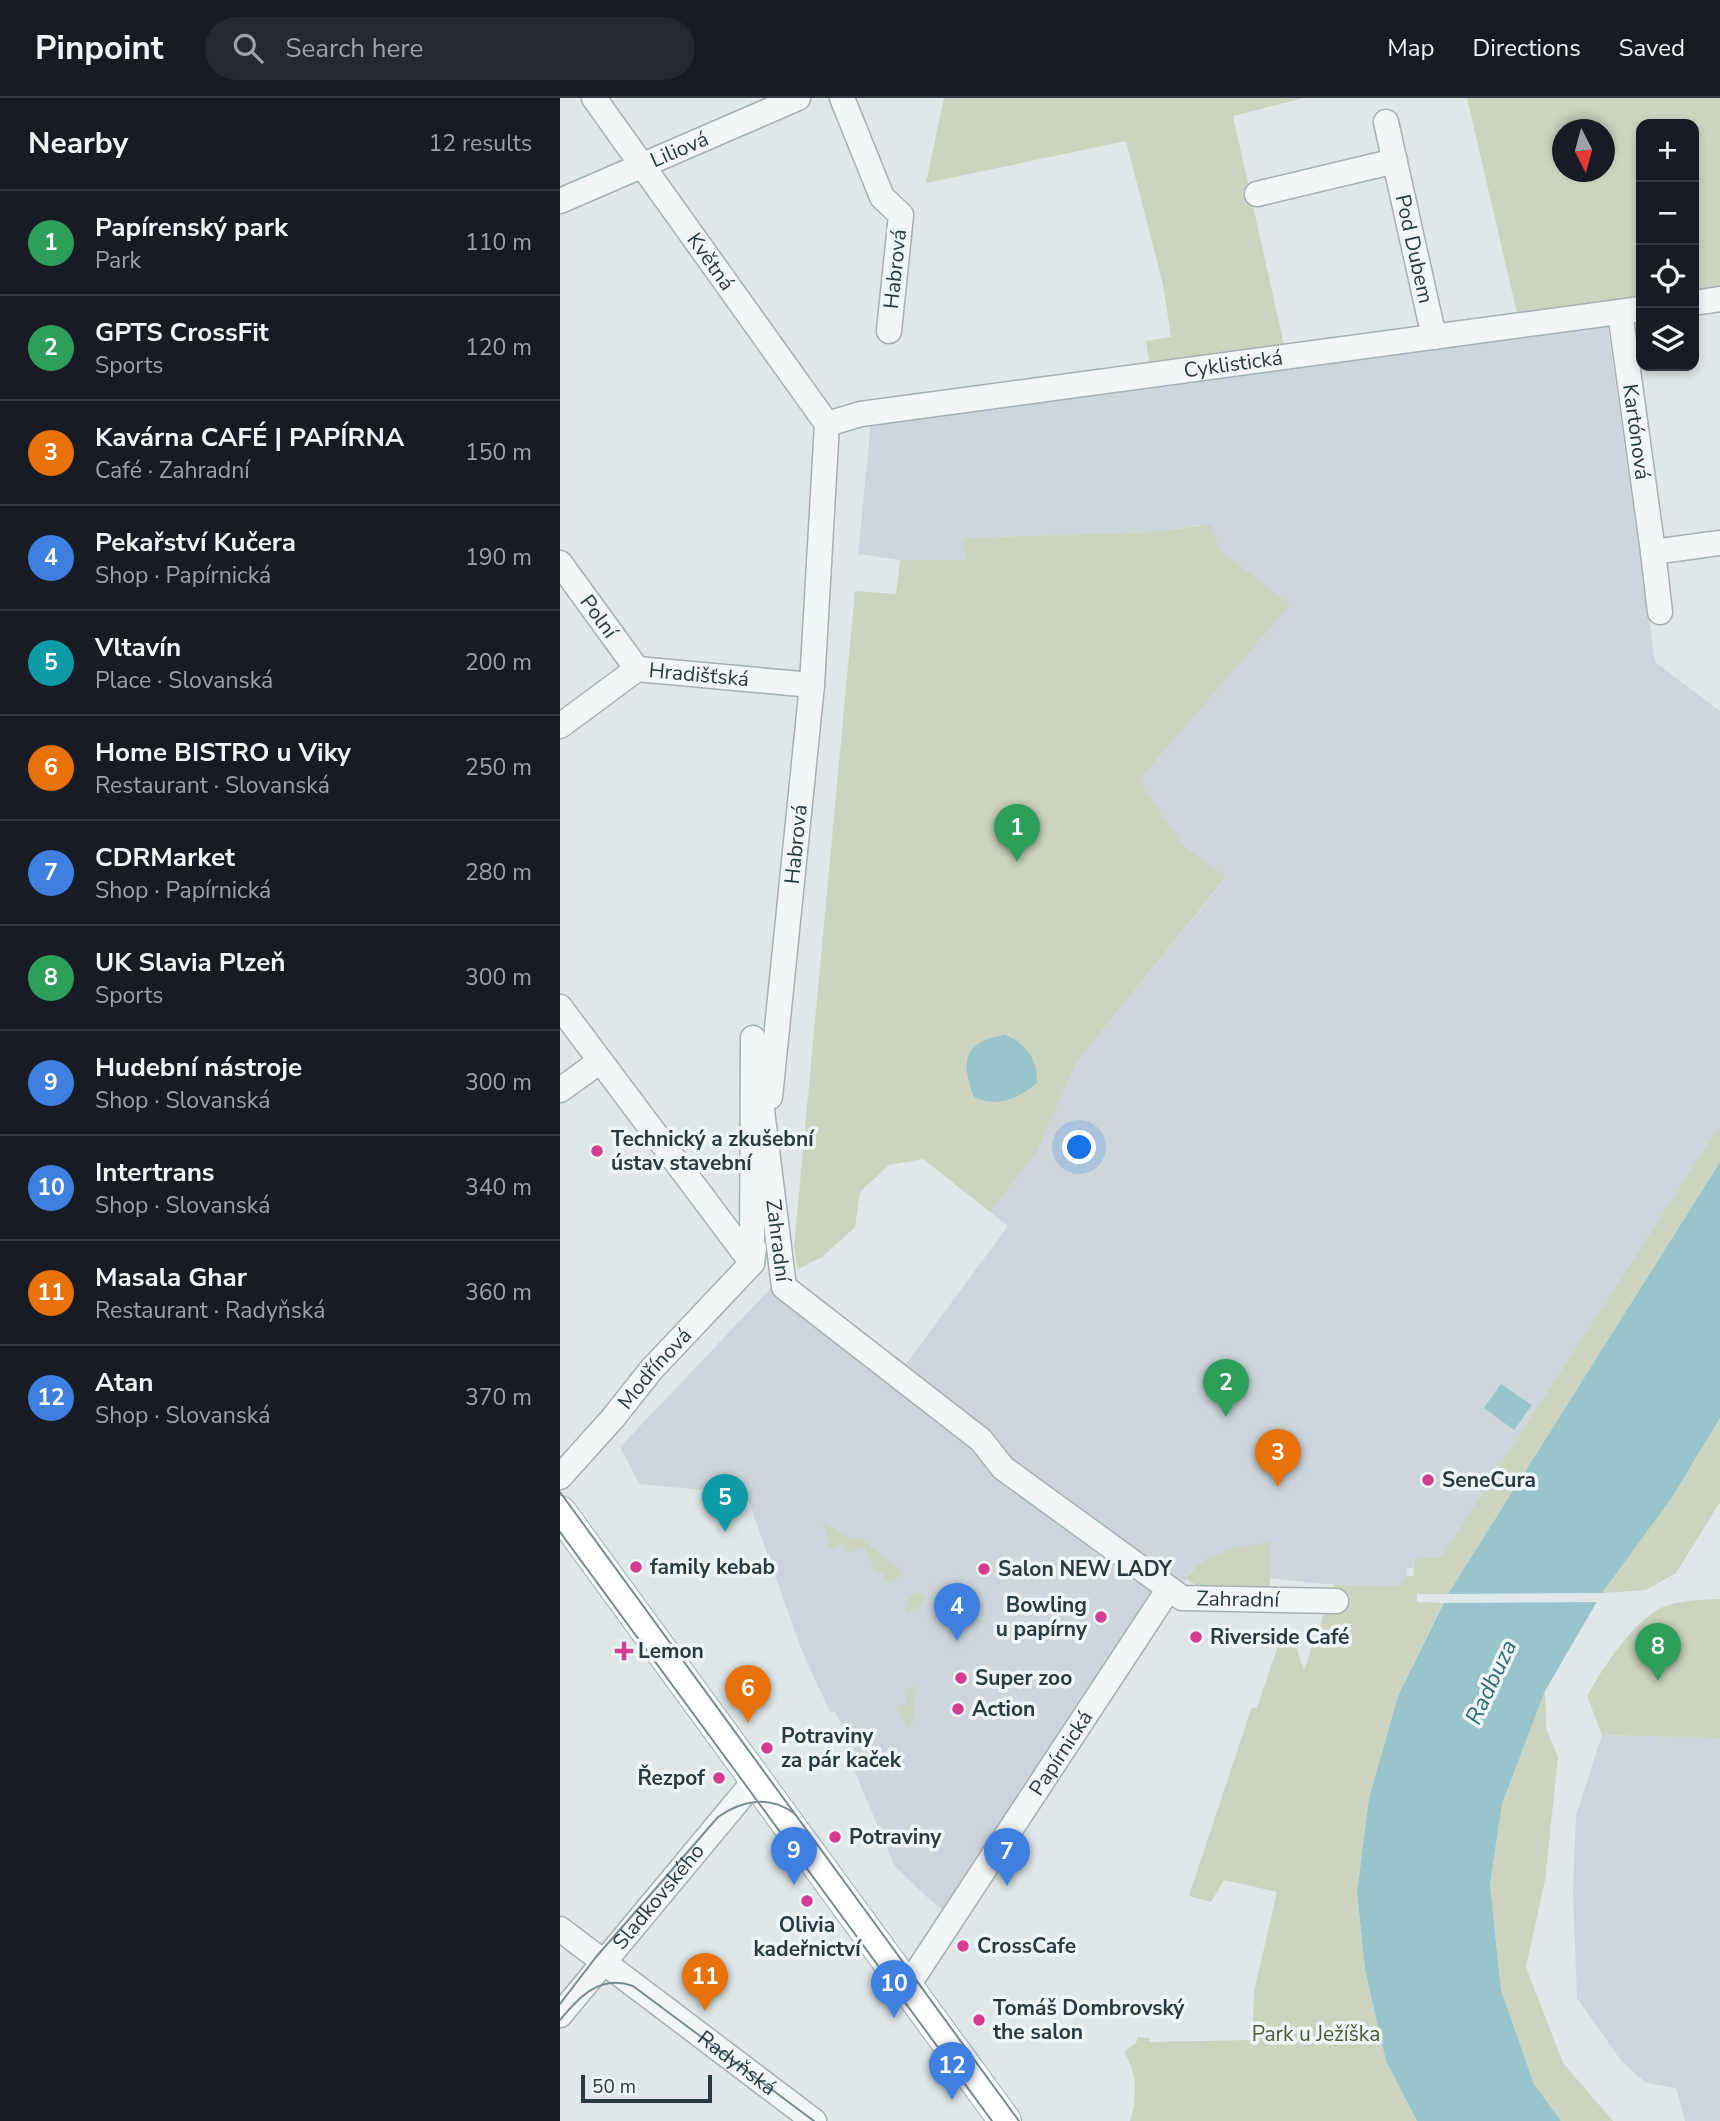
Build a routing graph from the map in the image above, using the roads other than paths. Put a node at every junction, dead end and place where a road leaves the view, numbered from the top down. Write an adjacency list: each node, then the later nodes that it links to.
1 (594, 98): 6 (street, Květná)
2 (798, 98): 6 (street, Liliová)
3 (842, 98): 12 (street, Habrová)
4 (1386, 122): 5 (street, Pod Dubem)
5 (1395, 161): 7 (street); 13 (street, Pod Dubem)
6 (641, 167): 8 (street, Liliová); 14 (street, Květná)
7 (1257, 194)
8 (560, 201)
9 (1720, 299): 10 (street)
10 (1699, 302)
11 (1631, 311): 13 (street, Cyklistická); 16 (street, Kartónová)
12 (889, 331)
13 (1434, 337): 14 (street, Cyklistická)
14 (827, 424): 20 (street, Habrová)
15 (1720, 543): 16 (street)
16 (1653, 552): 18 (street, Kartónová)
17 (560, 563): 19 (street, Polní)
18 (1660, 612)
19 (637, 669): 20 (street, Hradišťská); 21 (street, Hradišťská)
20 (812, 685): 25 (street, Habrová)
21 (560, 726)
22 (560, 1007): 23 (street, Zahradní)
23 (599, 1062): 24 (street); 25 (street, Zahradní)
24 (560, 1090)
25 (752, 1263): 26 (street, Modřínová); 28 (street, Zahradní)
26 (560, 1477)
27 (560, 1512): 30 (main road)
28 (1168, 1590): 29 (street, Zahradní); 33 (street, Papírnická)
29 (1336, 1601)
30 (755, 1779): 32 (street, Sladkovského); 33 (main road)
31 (560, 1929): 32 (street, Radyňská)
32 (603, 1961): 34 (street, Sladkovského); 36 (street, Radyňská)
33 (907, 1987): 35 (main road)
34 (560, 2015)
35 (992, 2116)
36 (814, 2121)

